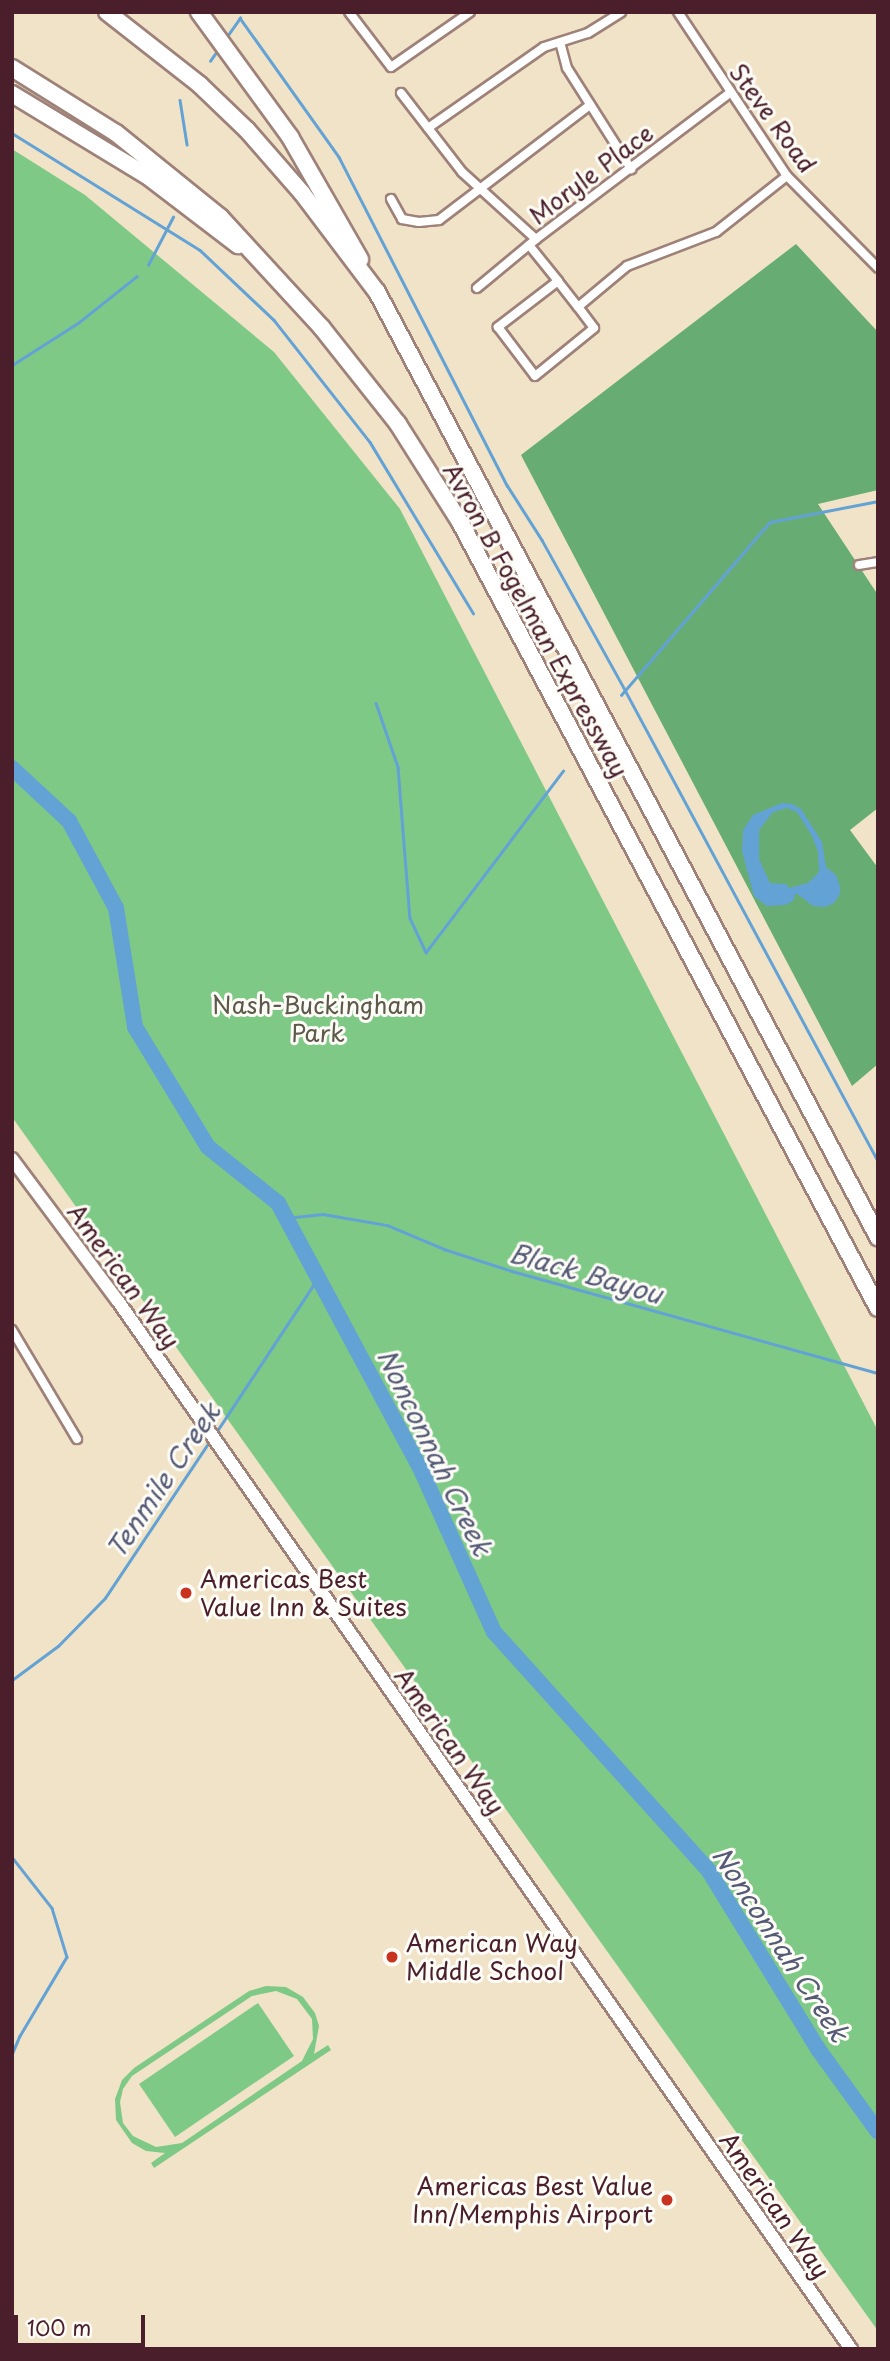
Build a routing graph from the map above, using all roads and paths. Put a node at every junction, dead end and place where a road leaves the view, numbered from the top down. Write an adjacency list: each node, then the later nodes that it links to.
1 (107, 12): 23 (highway, Avron B Fogelman Expressway)
2 (199, 12): 23 (highway)
3 (349, 12): 6 (street)
4 (621, 12): 7 (street)
5 (678, 12): 10 (street, Steve Road)
6 (467, 13)
7 (560, 42): 12 (street); 13 (street)
8 (12, 68): 19 (highway, Avron B Fogelman Expressway)
9 (401, 93): 13 (street)
10 (730, 93): 14 (street, Moryle Place); 15 (street, Steve Road)
11 (12, 94): 19 (highway)
12 (590, 105): 14 (street); 16 (street)
13 (428, 128): 16 (street)
14 (631, 169): 18 (street, Moryle Place)
15 (787, 176): 20 (street, Steve Road); 24 (street)
16 (481, 188): 17 (street); 18 (street)
17 (391, 199)
18 (532, 242): 21 (street); 22 (street, Moryle Place)
19 (258, 258): 29 (highway, Avron B Fogelman Expressway)
20 (877, 266)
21 (558, 281): 24 (street); 24 (street)
22 (477, 288)
23 (377, 292): 28 (highway, Avron B Fogelman Expressway)
24 (578, 307)
25 (878, 562): 26 (street)
26 (859, 565)
27 (12, 1159): 33 (main road, American Way)
28 (878, 1237)
29 (878, 1308)
30 (12, 1329): 31 (street)
31 (15, 1342): 32 (street)
32 (77, 1439)
33 (851, 2349)

